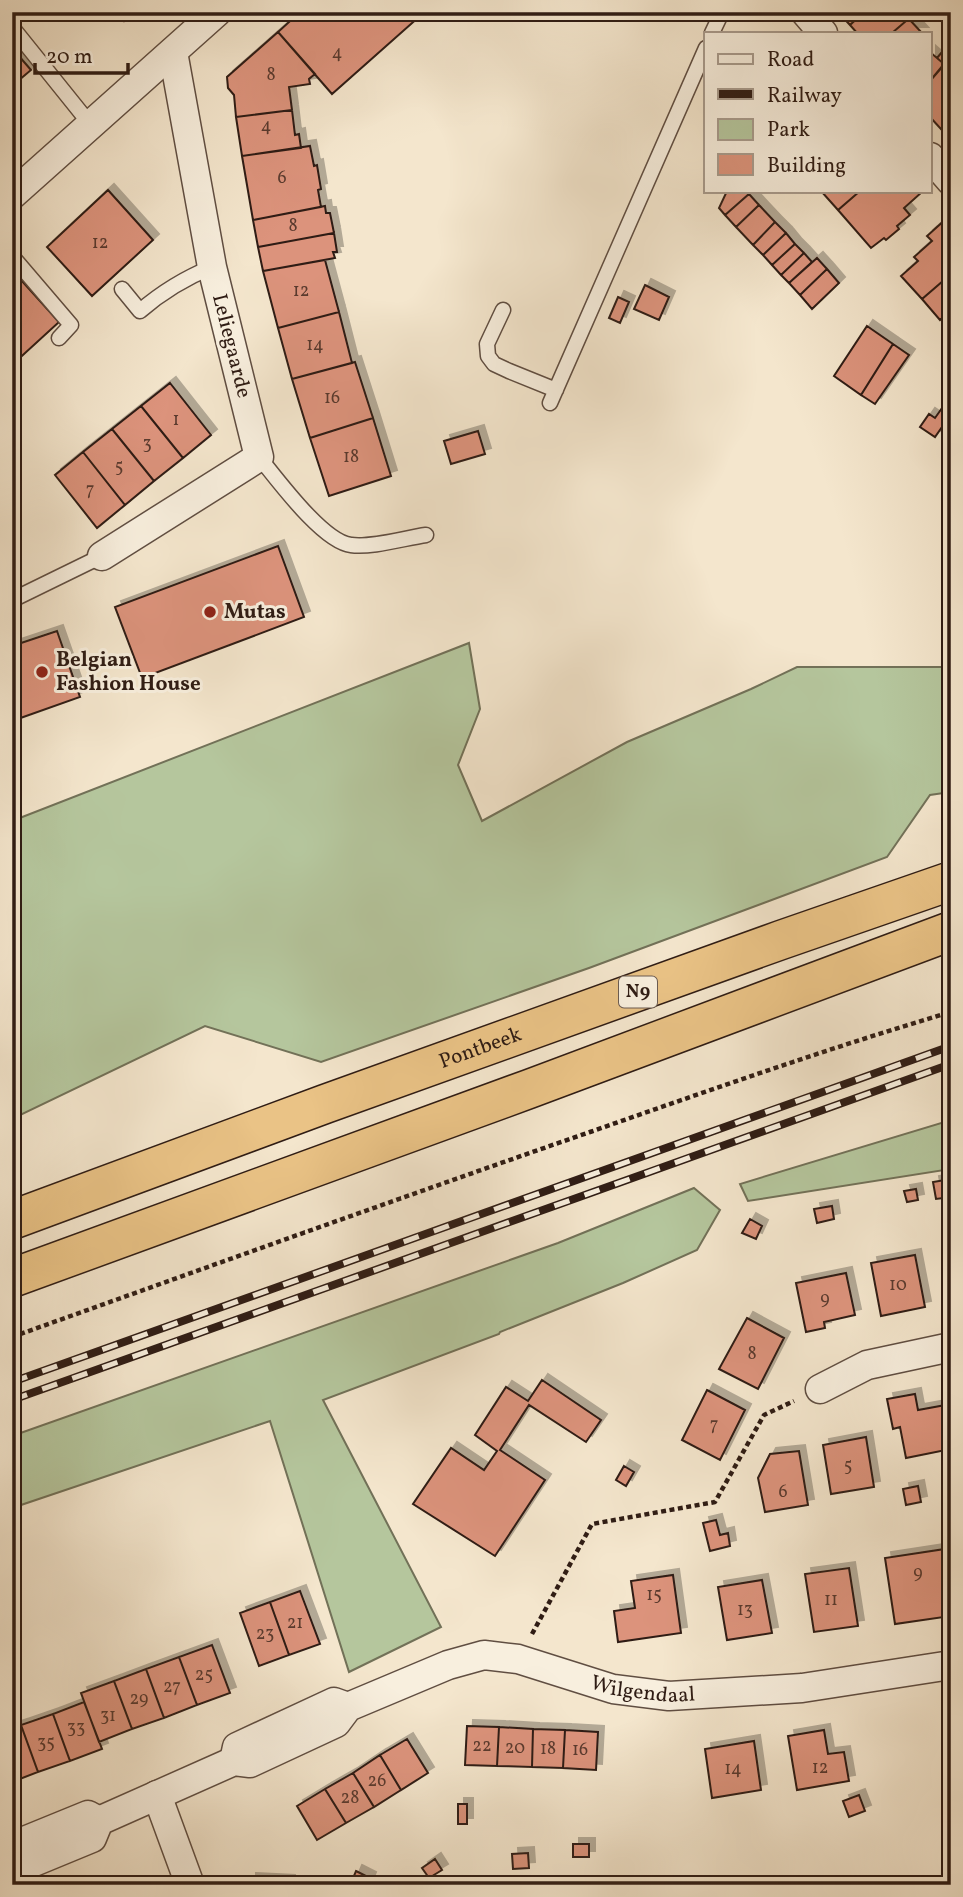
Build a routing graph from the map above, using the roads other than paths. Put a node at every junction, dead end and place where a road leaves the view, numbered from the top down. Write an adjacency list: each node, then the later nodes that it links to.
1 (217, 12): 7 (street)
2 (722, 12): 5 (lane)
3 (806, 12): 6 (street)
4 (12, 27): 9 (lane)
5 (712, 32)
6 (823, 32)
7 (173, 52): 9 (street); 14 (street, Leliegaarde)
8 (704, 53): 16 (lane)
9 (90, 124): 12 (street)
10 (932, 159): 11 (street)
11 (951, 181)
12 (12, 195)
13 (12, 256): 17 (lane)
14 (212, 267): 15 (lane); 18 (street, Leliegaarde)
15 (122, 289)
16 (503, 310)
17 (59, 338)
18 (259, 457): 19 (lane); 20 (street)
19 (426, 535)
20 (102, 556): 21 (lane)
21 (12, 600)
22 (951, 881): 24 (highway, Pontbeek / N9)
23 (951, 932): 25 (highway)
24 (12, 1220)
25 (12, 1278)
26 (951, 1347): 27 (street)
27 (820, 1389)
28 (951, 1665): 29 (street, Wilgendaal)
29 (158, 1795): 30 (street, Wilgendaal); 33 (street)
30 (99, 1821): 31 (street, Wilgendaal); 32 (street, Wilgendaal)
31 (12, 1846)
32 (12, 1871)
33 (191, 1885)

